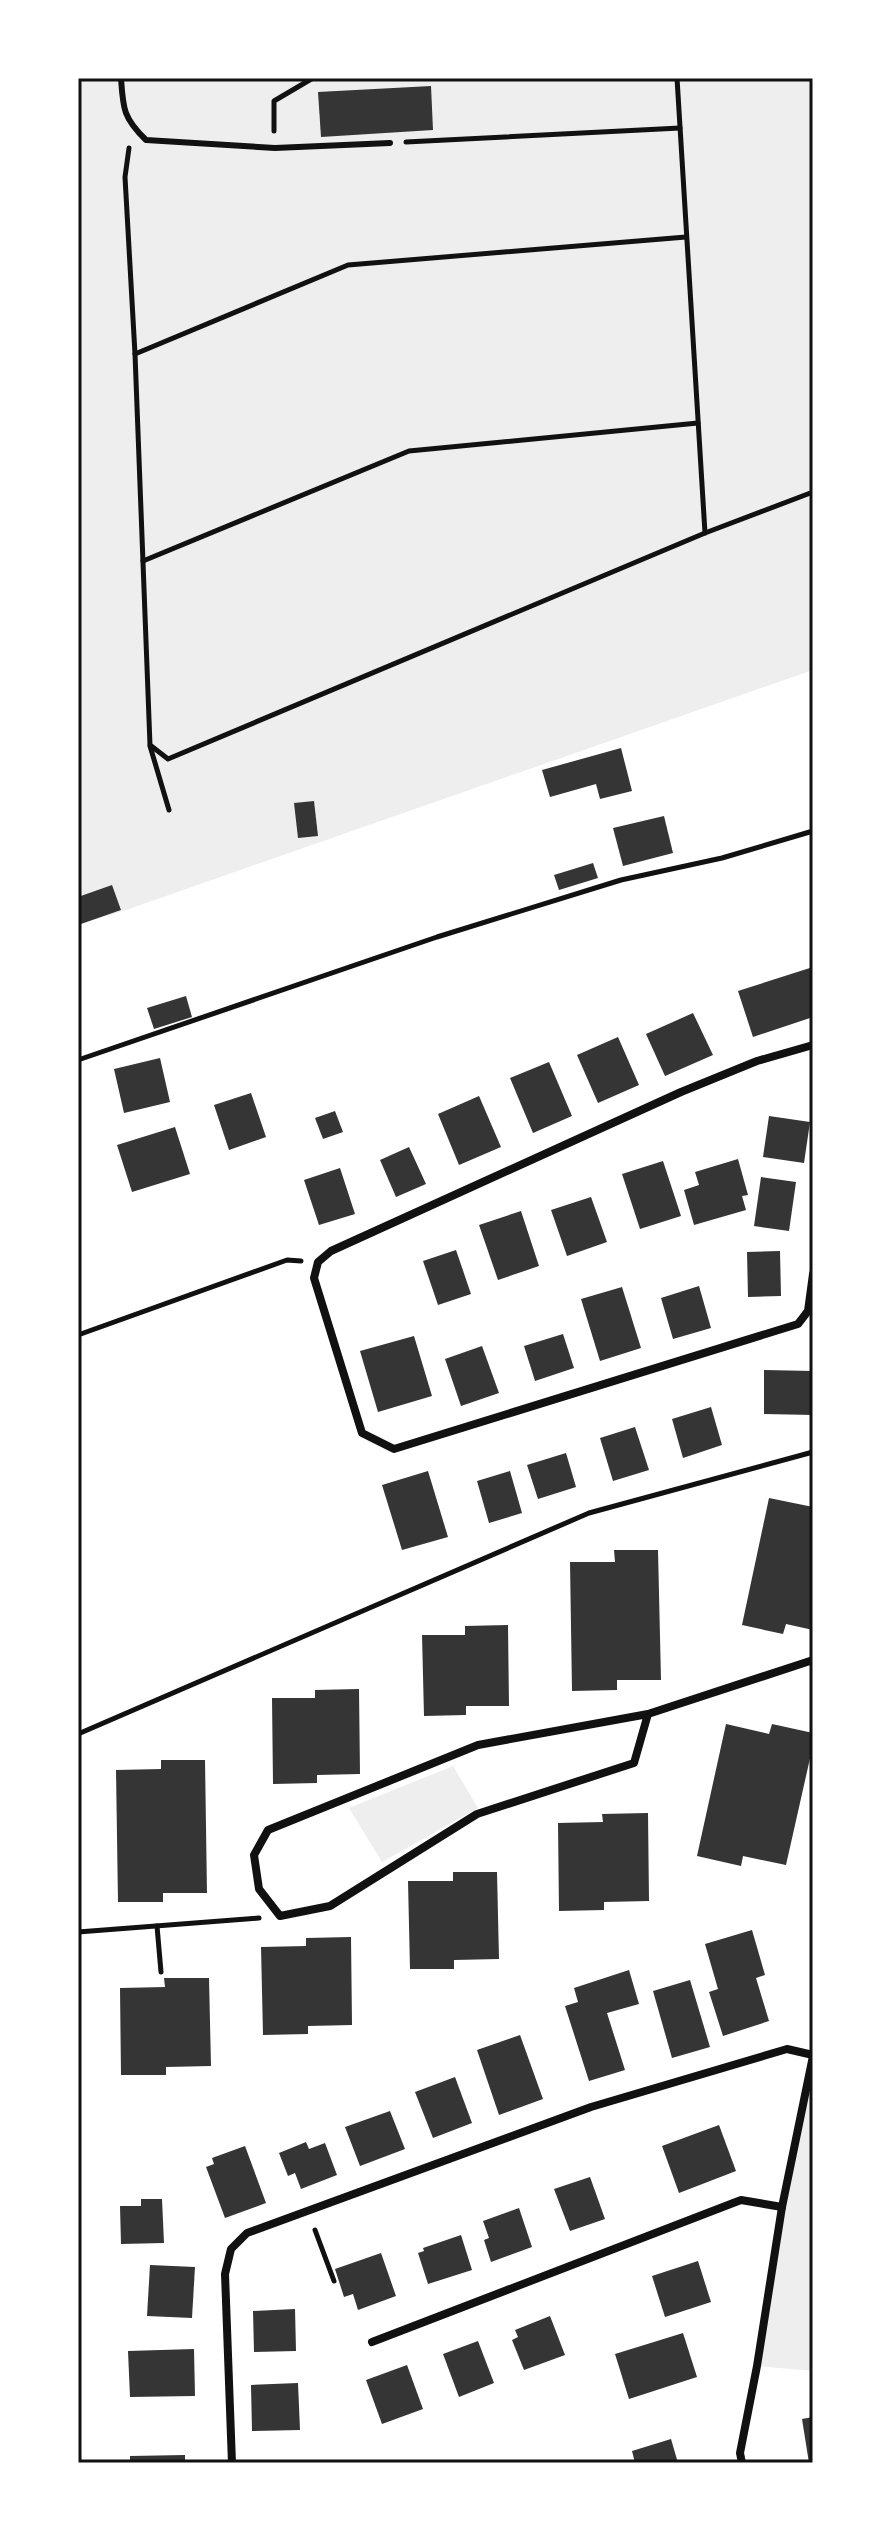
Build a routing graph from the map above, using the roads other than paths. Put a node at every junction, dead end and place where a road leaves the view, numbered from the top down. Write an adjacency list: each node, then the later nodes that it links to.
1 (121, 78): 2 (lane)
2 (390, 143)
3 (813, 1045): 4 (street)
4 (813, 1274)
5 (813, 1660): 6 (street)
6 (648, 1714): 6 (street)
7 (813, 2055): 8 (street); 10 (street)
8 (782, 2207): 9 (street); 11 (street)
9 (372, 2342)
10 (232, 2463)
11 (742, 2463)

